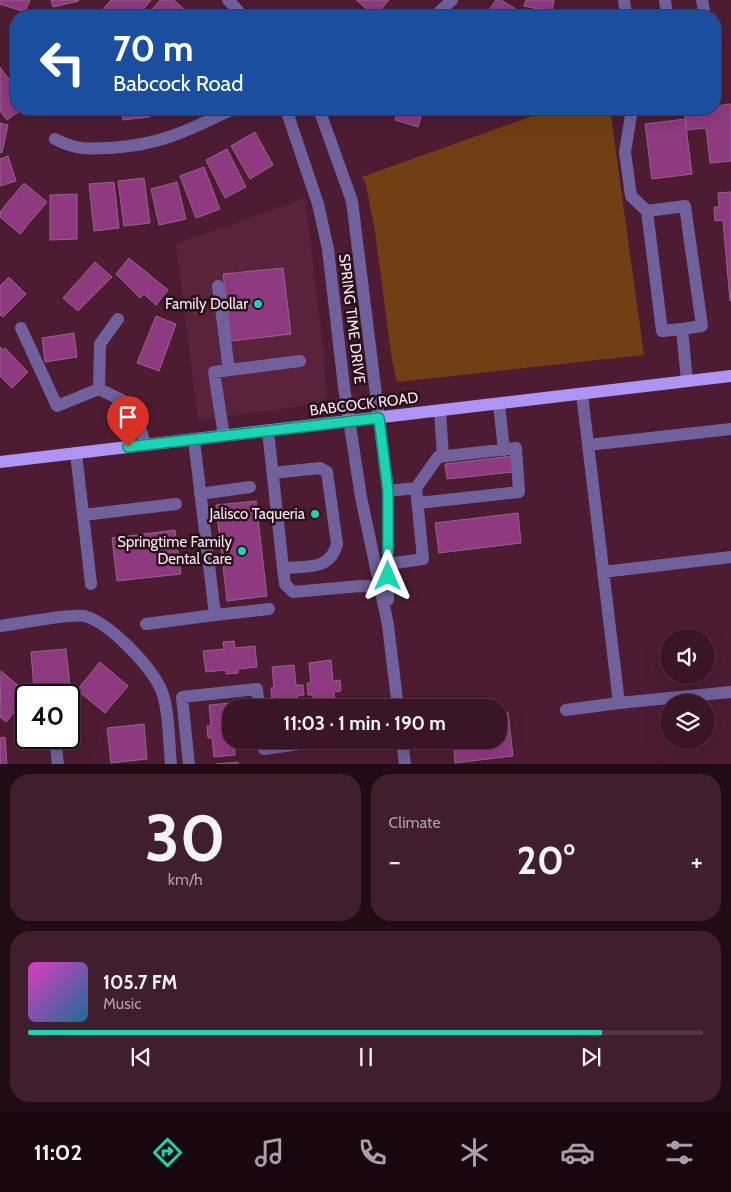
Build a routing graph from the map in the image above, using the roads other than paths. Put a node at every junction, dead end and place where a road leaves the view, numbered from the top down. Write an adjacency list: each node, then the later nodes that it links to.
1 (228, 0): 3 (street)
2 (452, 0): 4 (street)
3 (237, 10)
4 (441, 10)
5 (221, 115): 9 (street)
6 (288, 115): 24 (street, SPRING TIME DRIVE)
7 (322, 115): 23 (street, SPRING TIME DRIVE)
8 (631, 115): 10 (street)
9 (55, 139)
10 (647, 211): 14 (street); 14 (street)
11 (218, 286): 16 (street)
12 (118, 319): 19 (street)
13 (21, 328): 19 (street)
14 (682, 329): 18 (street)
15 (300, 360): 16 (street)
16 (229, 370): 27 (street)
17 (731, 376): 18 (main road, BABCOCK ROAD)
18 (687, 381): 20 (main road, BABCOCK ROAD)
19 (100, 389): 29 (street)
20 (582, 394): 21 (main road, BABCOCK ROAD); 30 (street)
21 (499, 404): 22 (main road, BABCOCK ROAD); 31 (street)
22 (440, 411): 23 (main road, BABCOCK ROAD); 33 (street)
23 (379, 418): 24 (main road, BABCOCK ROAD); 38 (street, SPRING TIME DRIVE)
24 (350, 422): 26 (main road, BABCOCK ROAD); 48 (street, SPRING TIME DRIVE)
25 (731, 429): 30 (street)
26 (268, 431): 27 (main road, BABCOCK ROAD); 35 (street)
27 (224, 436): 28 (main road, BABCOCK ROAD)
28 (194, 440): 29 (main road, BABCOCK ROAD); 39 (street)
29 (146, 445): 32 (main road, BABCOCK ROAD)
30 (588, 445): 46 (street)
31 (504, 450): 33 (street); 40 (street)
32 (76, 453): 34 (main road, BABCOCK ROAD); 42 (street)
33 (443, 456): 37 (street)
34 (0, 462)
35 (273, 473): 45 (street); 45 (street)
36 (250, 487): 39 (street)
37 (416, 488): 38 (street); 40 (street)
38 (388, 491): 44 (street, SPRING TIME DRIVE)
39 (200, 494): 50 (street)
40 (418, 503): 44 (street)
41 (176, 504): 42 (street)
42 (83, 515): 47 (street)
43 (731, 557): 46 (street)
44 (388, 564): 48 (street, SPRING TIME DRIVE)
45 (283, 568): 48 (street)
46 (603, 572): 56 (street)
47 (91, 584)
48 (384, 588): 55 (street, SPRING TIME DRIVE)
49 (269, 609): 50 (street)
50 (215, 615): 51 (street)
51 (146, 624)
52 (0, 626): 61 (street)
53 (731, 692): 56 (street)
54 (258, 699): 62 (street)
55 (397, 699)
56 (619, 703): 57 (street)
57 (566, 710)
58 (56, 749): 60 (street)
59 (403, 749): 63 (street)
60 (58, 764)
61 (170, 764)
62 (189, 764)
63 (405, 764)

